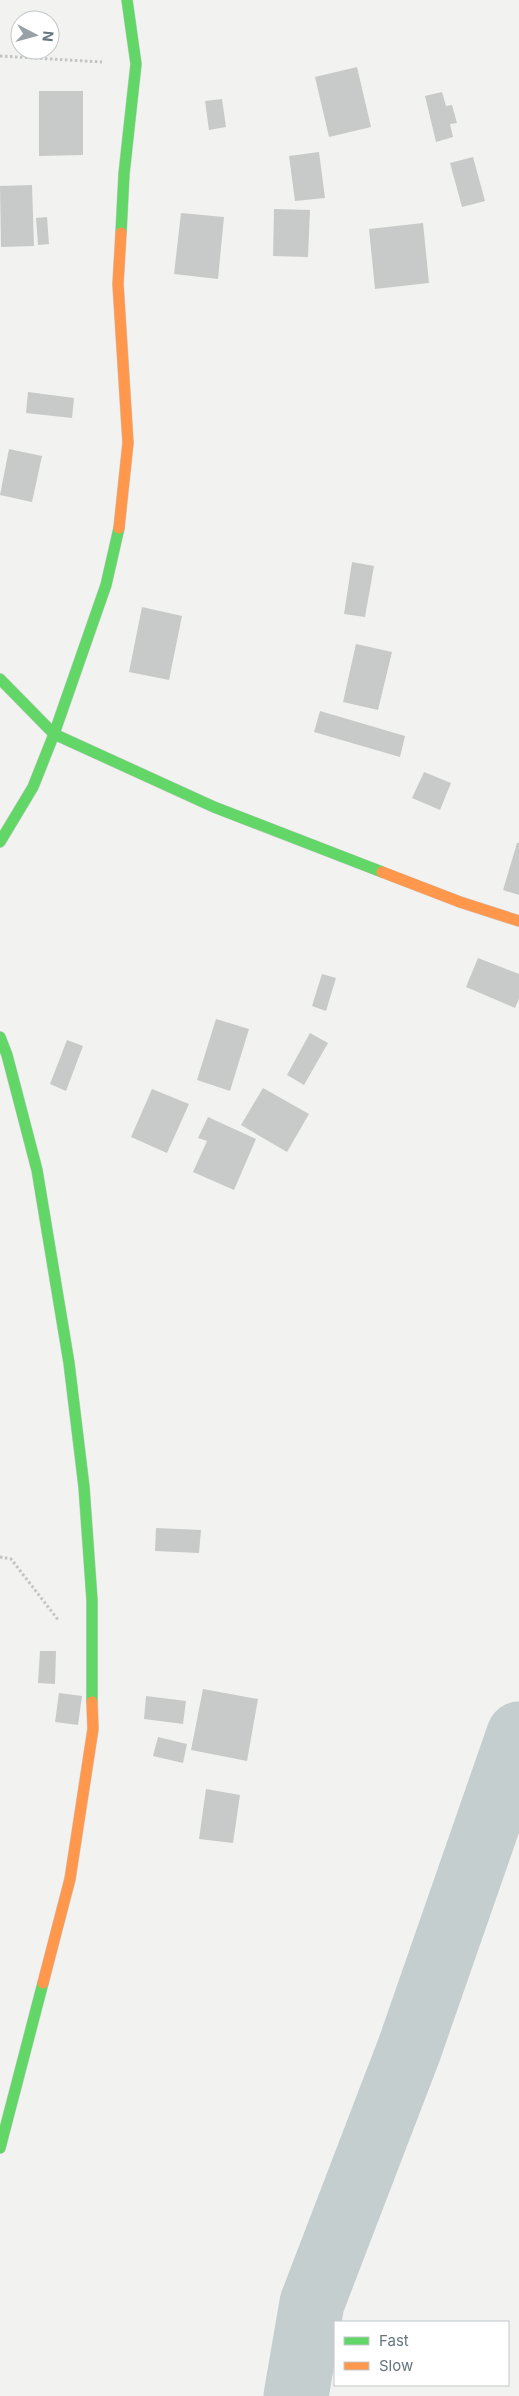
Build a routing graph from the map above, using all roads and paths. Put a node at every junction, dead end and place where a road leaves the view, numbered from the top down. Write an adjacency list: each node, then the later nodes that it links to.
1 (127, 0): 3 (street)
2 (0, 56): 3 (path)
3 (136, 64): 5 (street)
4 (0, 679): 5 (street)
5 (54, 734): 6 (street); 7 (street)
6 (0, 842)
7 (519, 921)
8 (0, 1037): 11 (street)
9 (0, 1557): 10 (path)
10 (61, 1625)
11 (0, 2148)

